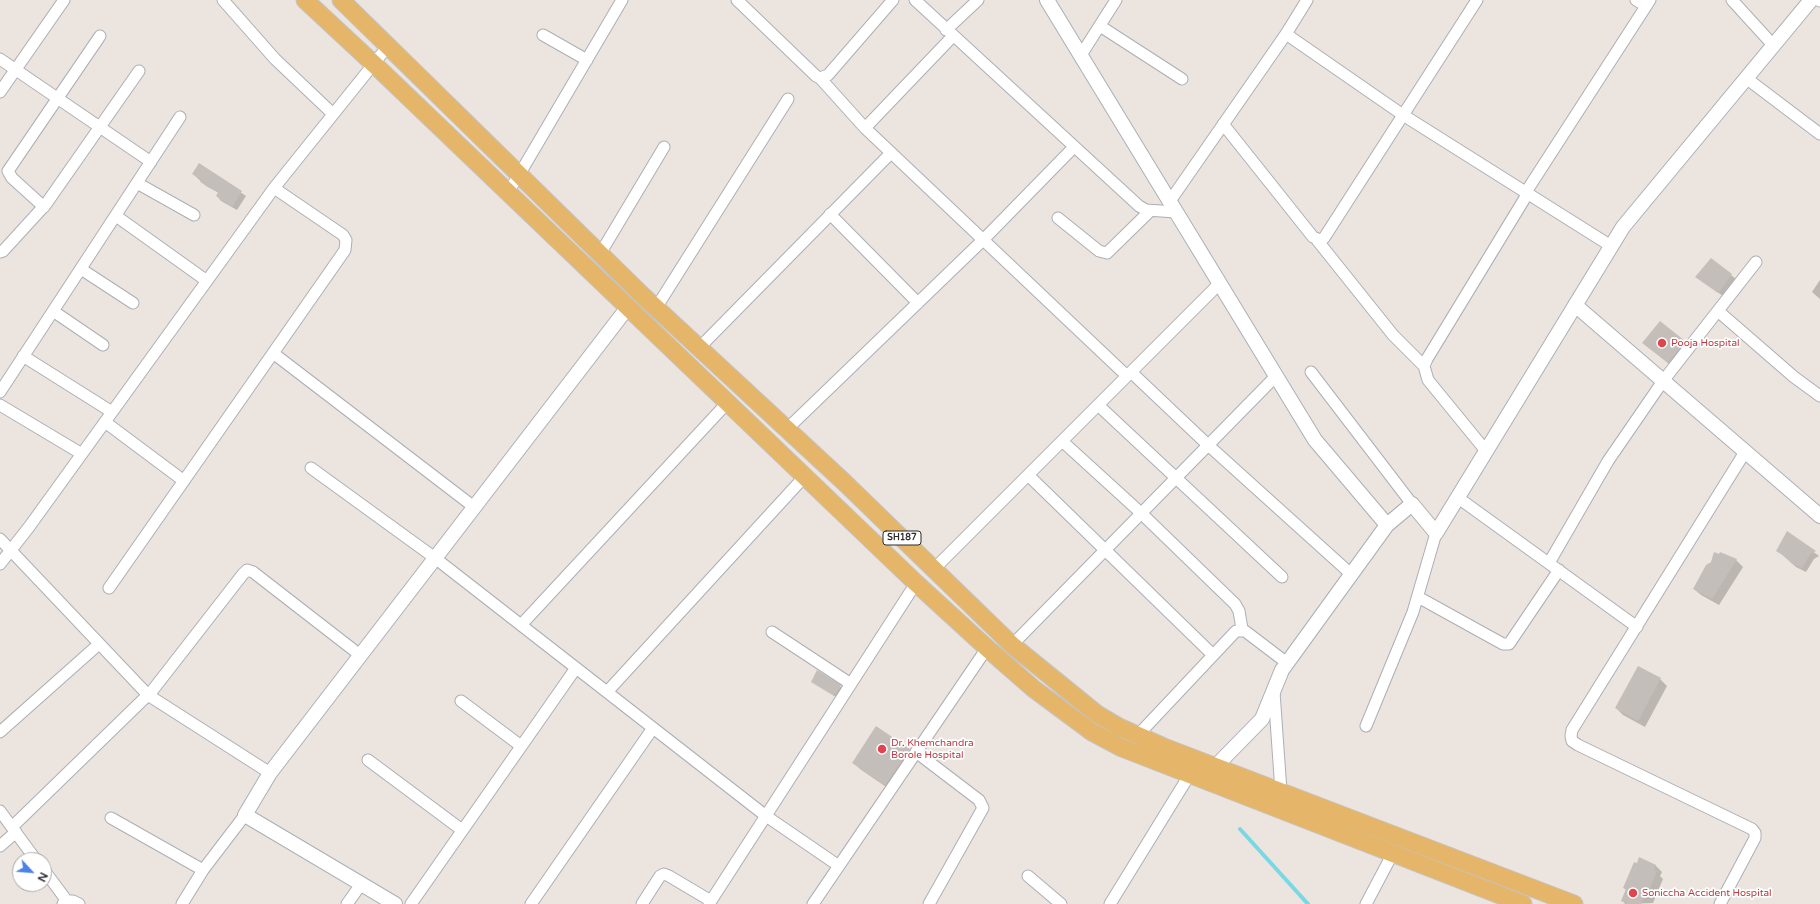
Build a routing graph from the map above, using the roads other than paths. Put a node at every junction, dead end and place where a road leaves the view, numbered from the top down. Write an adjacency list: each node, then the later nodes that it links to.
1 (64, 0): 29 (street)
2 (223, 0): 37 (street)
3 (305, 0): 28 (main road, SH187)
4 (341, 0): 24 (main road, SH187)
5 (622, 0): 27 (street)
6 (737, 0): 31 (street)
7 (893, 0): 31 (street)
8 (915, 0): 19 (street)
9 (978, 0): 19 (street)
10 (1047, 0): 25 (street)
11 (1116, 0): 18 (street)
12 (1476, 0): 38 (street)
13 (1636, 0): 17 (street)
14 (1732, 0): 23 (street)
15 (1811, 0): 23 (street)
16 (1303, 1): 20 (street)
17 (1648, 3): 52 (street)
18 (1100, 26): 25 (street); 33 (street)
19 (950, 33): 42 (street); 45 (street)
20 (1286, 34): 38 (street); 40 (street)
21 (543, 35): 27 (street)
22 (100, 36): 35 (street)
23 (1773, 45): 32 (street)
24 (388, 46): 28 (street); 48 (main road, SH187)
25 (1081, 55): 53 (street)
26 (0, 58): 29 (street)
27 (587, 60): 48 (street)
28 (373, 64): 37 (street); 51 (main road, SH187)
29 (16, 69): 34 (street); 35 (street)
30 (139, 71): 41 (street)
31 (820, 78): 42 (street)
32 (1746, 78): 43 (street); 62 (street)
33 (1182, 79)
34 (0, 92)
35 (58, 99): 41 (street); 54 (street)
36 (788, 99): 73 (street)
37 (333, 114): 50 (street)
38 (1403, 115): 52 (street); 61 (street)
39 (180, 117): 47 (street)
40 (1223, 124): 53 (street); 61 (street)
41 (101, 128): 47 (street); 54 (street)
42 (865, 128): 46 (street)
43 (1820, 134)
44 (664, 147): 64 (street)
45 (1074, 147): 55 (street); 60 (street)
46 (891, 153): 56 (street); 60 (street)
47 (151, 162): 49 (street)
48 (520, 175): 51 (street); 64 (main road, SH187)
49 (137, 183): 57 (street); 58 (street)
50 (274, 188): 67 (street); 78 (street)
51 (508, 192): 72 (main road, SH187)
52 (1527, 193): 62 (street); 80 (street)
53 (1173, 206): 55 (street); 68 (street)
54 (44, 207): 63 (street)
55 (1150, 211): 59 (street)
56 (830, 214): 70 (street); 77 (street)
57 (194, 215)
58 (116, 216): 66 (street); 67 (street)
59 (1058, 218)
60 (983, 240): 70 (street); 82 (street)
61 (1316, 240): 80 (street)
62 (1611, 246): 71 (street)
63 (0, 252)
64 (600, 254): 73 (main road, SH187)
65 (1756, 262): 75 (street)
66 (81, 269): 69 (street); 74 (street)
67 (207, 282): 90 (street)
68 (1220, 283): 82 (street); 83 (street)
69 (133, 303)
70 (918, 303): 92 (street)
71 (1575, 305): 84 (street); 95 (street)
72 (628, 307): 87 (main road, SH187); 105 (street)
73 (656, 308): 77 (main road, SH187)
74 (53, 311): 76 (street); 79 (street)
75 (1718, 311): 84 (street); 86 (street)
76 (103, 345)
77 (699, 348): 92 (main road, SH187)
78 (274, 352): 102 (street); 105 (street)
79 (23, 356): 85 (street); 90 (street)
80 (1424, 366): 95 (street)
81 (1311, 372): 104 (street)
82 (1129, 374): 89 (street); 94 (street)
83 (1276, 376): 94 (street); 108 (street)
84 (1663, 381): 96 (street); 114 (street)
85 (0, 392)
86 (1820, 396)
87 (728, 402): 100 (main road, SH187); 123 (street)
88 (0, 405): 97 (street)
89 (1098, 405): 93 (street); 101 (street)
90 (112, 412): 91 (street)
91 (105, 422): 97 (street); 102 (street)
92 (787, 429): 116 (main road, SH187)
93 (1062, 441): 99 (street); 106 (street)
94 (1208, 445): 101 (street); 118 (street)
95 (1486, 451): 103 (street)
96 (1745, 452): 107 (street); 124 (street)
97 (82, 454): 112 (street)
98 (311, 468): 113 (street)
99 (1028, 475): 111 (street); 116 (street)
100 (805, 476): 120 (main road, SH187); 135 (street)
101 (1177, 477): 106 (street); 119 (street)
102 (184, 481): 121 (street)
103 (1458, 497): 109 (street); 114 (street)
104 (1412, 504): 108 (street); 109 (street)
105 (474, 507): 113 (street)
106 (1141, 513): 111 (street); 125 (street)
107 (1820, 516)
108 (1387, 525): 118 (street)
109 (1436, 533): 122 (street)
110 (0, 539): 112 (street)
111 (1105, 549): 128 (street); 131 (street)
112 (11, 551): 115 (street); 127 (street)
113 (435, 558): 123 (street); 130 (street)
114 (1549, 563): 117 (street)
115 (0, 564)
116 (934, 569): 128 (main road, SH187)
117 (1559, 570): 122 (street); 124 (street)
118 (1351, 574): 132 (street)
119 (1282, 577)
120 (916, 583): 129 (main road, SH187); 134 (street)
121 (109, 588)
122 (1418, 597): 139 (street)
123 (522, 625): 133 (street)
124 (1636, 627): 180 (street)
125 (1242, 629): 131 (street); 132 (street)
126 (772, 632): 134 (street)
127 (99, 644): 137 (street); 141 (street)
128 (1012, 645): 142 (main road, SH187)
129 (987, 648): 144 (street); 148 (main road, SH187)
130 (360, 655): 137 (street); 147 (street)
131 (1213, 655): 142 (street)
132 (1287, 663): 136 (street)
133 (576, 668): 135 (street); 143 (street)
134 (851, 684): 152 (street)
135 (607, 692): 140 (street)
136 (1274, 692): 146 (street); 149 (street)
137 (150, 693): 147 (street); 154 (street)
138 (461, 701): 143 (street)
139 (1366, 726)
140 (653, 728): 152 (street); 171 (street)
141 (0, 732)
142 (1138, 735): 146 (main road, SH187)
143 (521, 746): 155 (street)
144 (916, 752): 159 (street); 174 (street)
145 (368, 760): 155 (street)
146 (1216, 766): 149 (main road, SH187)
147 (270, 773): 151 (street)
148 (1190, 774): 158 (main road, SH187); 176 (street)
149 (1281, 791): 179 (main road, SH187)
150 (0, 811): 154 (street)
151 (248, 811): 160 (street); 163 (street)
152 (766, 816): 159 (street); 164 (street)
153 (111, 818): 160 (street)
154 (14, 830): 156 (street); 157 (street)
155 (462, 830): 170 (street)
156 (0, 846)
157 (30, 852)
158 (1393, 853): 177 (street); 178 (main road, SH187)
159 (839, 866): 173 (street)
160 (203, 870): 167 (street)
161 (1028, 876): 175 (street)
162 (52, 883): 165 (street)
163 (362, 883): 168 (street); 169 (street)
164 (710, 902): 172 (street)
165 (65, 903): 166 (street)
166 (79, 904)
167 (182, 904)
168 (348, 904)
169 (395, 904)
170 (411, 904)
171 (530, 904)
172 (642, 904)
173 (813, 904)
174 (929, 904)
175 (1061, 904)
176 (1110, 904)
177 (1366, 904)
178 (1523, 904)
179 (1574, 904)
180 (1720, 904)

